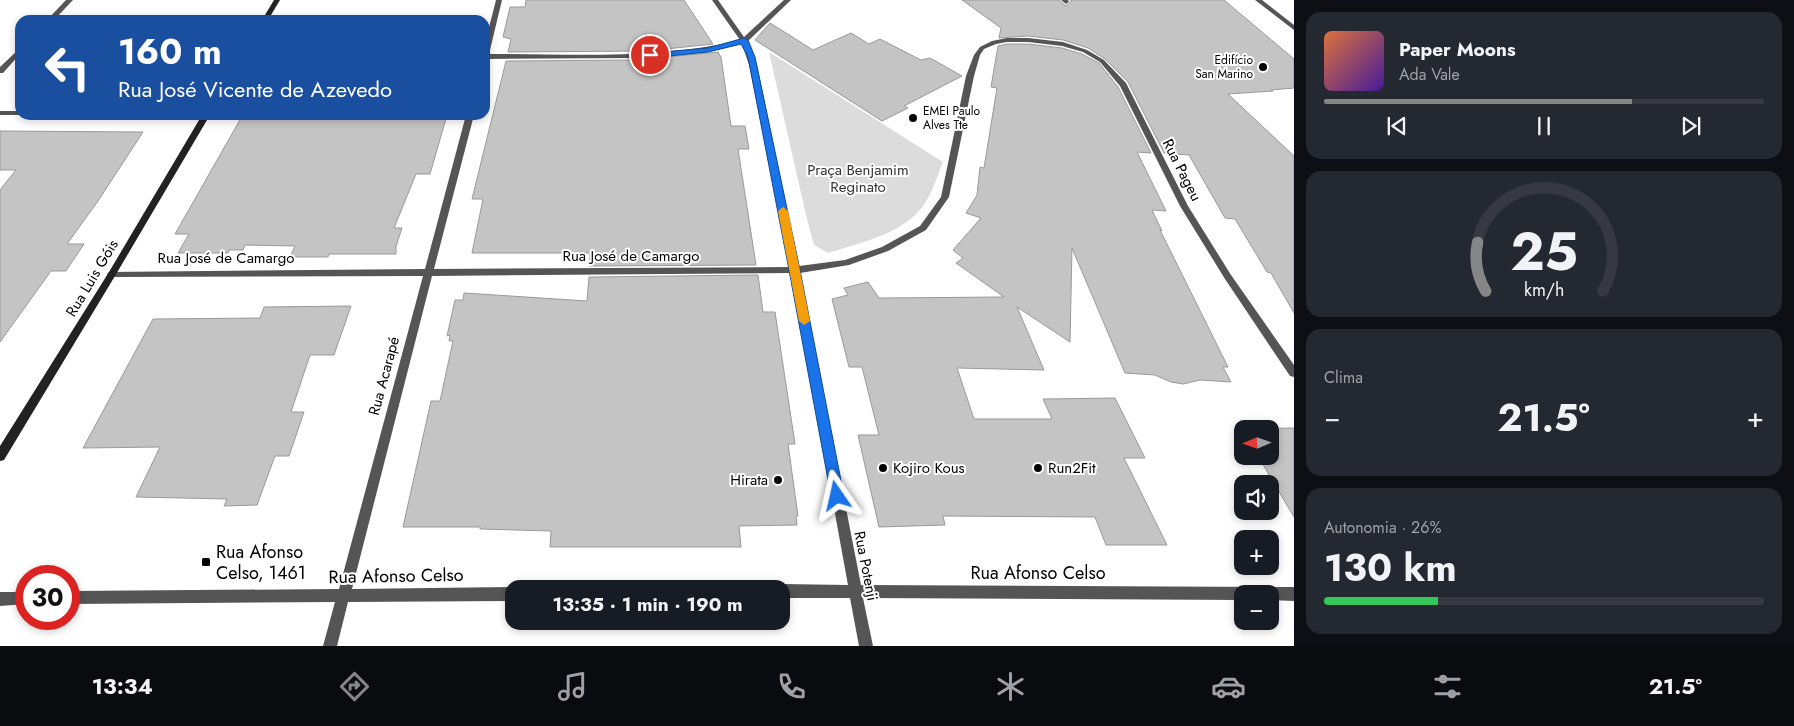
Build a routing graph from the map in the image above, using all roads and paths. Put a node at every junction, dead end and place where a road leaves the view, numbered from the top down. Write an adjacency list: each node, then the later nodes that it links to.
1 (70, 0): 7 (street)
2 (277, 0): 8 (street)
3 (499, 0): 10 (street)
4 (715, 0): 11 (street, Rua Potenji)
5 (788, 0): 11 (street)
6 (1258, 0): 9 (street)
7 (55, 15)
8 (268, 15)
9 (1294, 28)
10 (490, 37)
11 (744, 40): 14 (street); 20 (street, Rua Potenji)
12 (1007, 40): 20 (street, Rua José de Camargo); 23 (street, Rua Pageu)
13 (15, 55): 15 (street)
14 (490, 57)
15 (0, 71)
16 (0, 113): 17 (street)
17 (15, 113)
18 (203, 120): 22 (street, Rua Luis Góis)
19 (469, 120): 21 (street, Rua Acarapé)
20 (795, 270): 21 (street, Rua José de Camargo); 25 (street, Rua Potenji)
21 (429, 272): 22 (street, Rua José de Camargo); 29 (street, Rua Acarapé)
22 (112, 274): 24 (street, Rua Luis Góis)
23 (1294, 373)
24 (0, 456)
25 (855, 590): 26 (street, Rua Afonso Celso); 28 (street, Rua Afonso Celso); 34 (street, Rua Potenji)
26 (790, 591)
27 (505, 594): 29 (street, Rua Afonso Celso)
28 (1294, 594)
29 (343, 596): 32 (street, Rua Afonso Celso); 33 (street, Rua Acarapé)
30 (0, 598): 31 (street)
31 (15, 598)
32 (80, 598)
33 (330, 646)
34 (866, 646)

